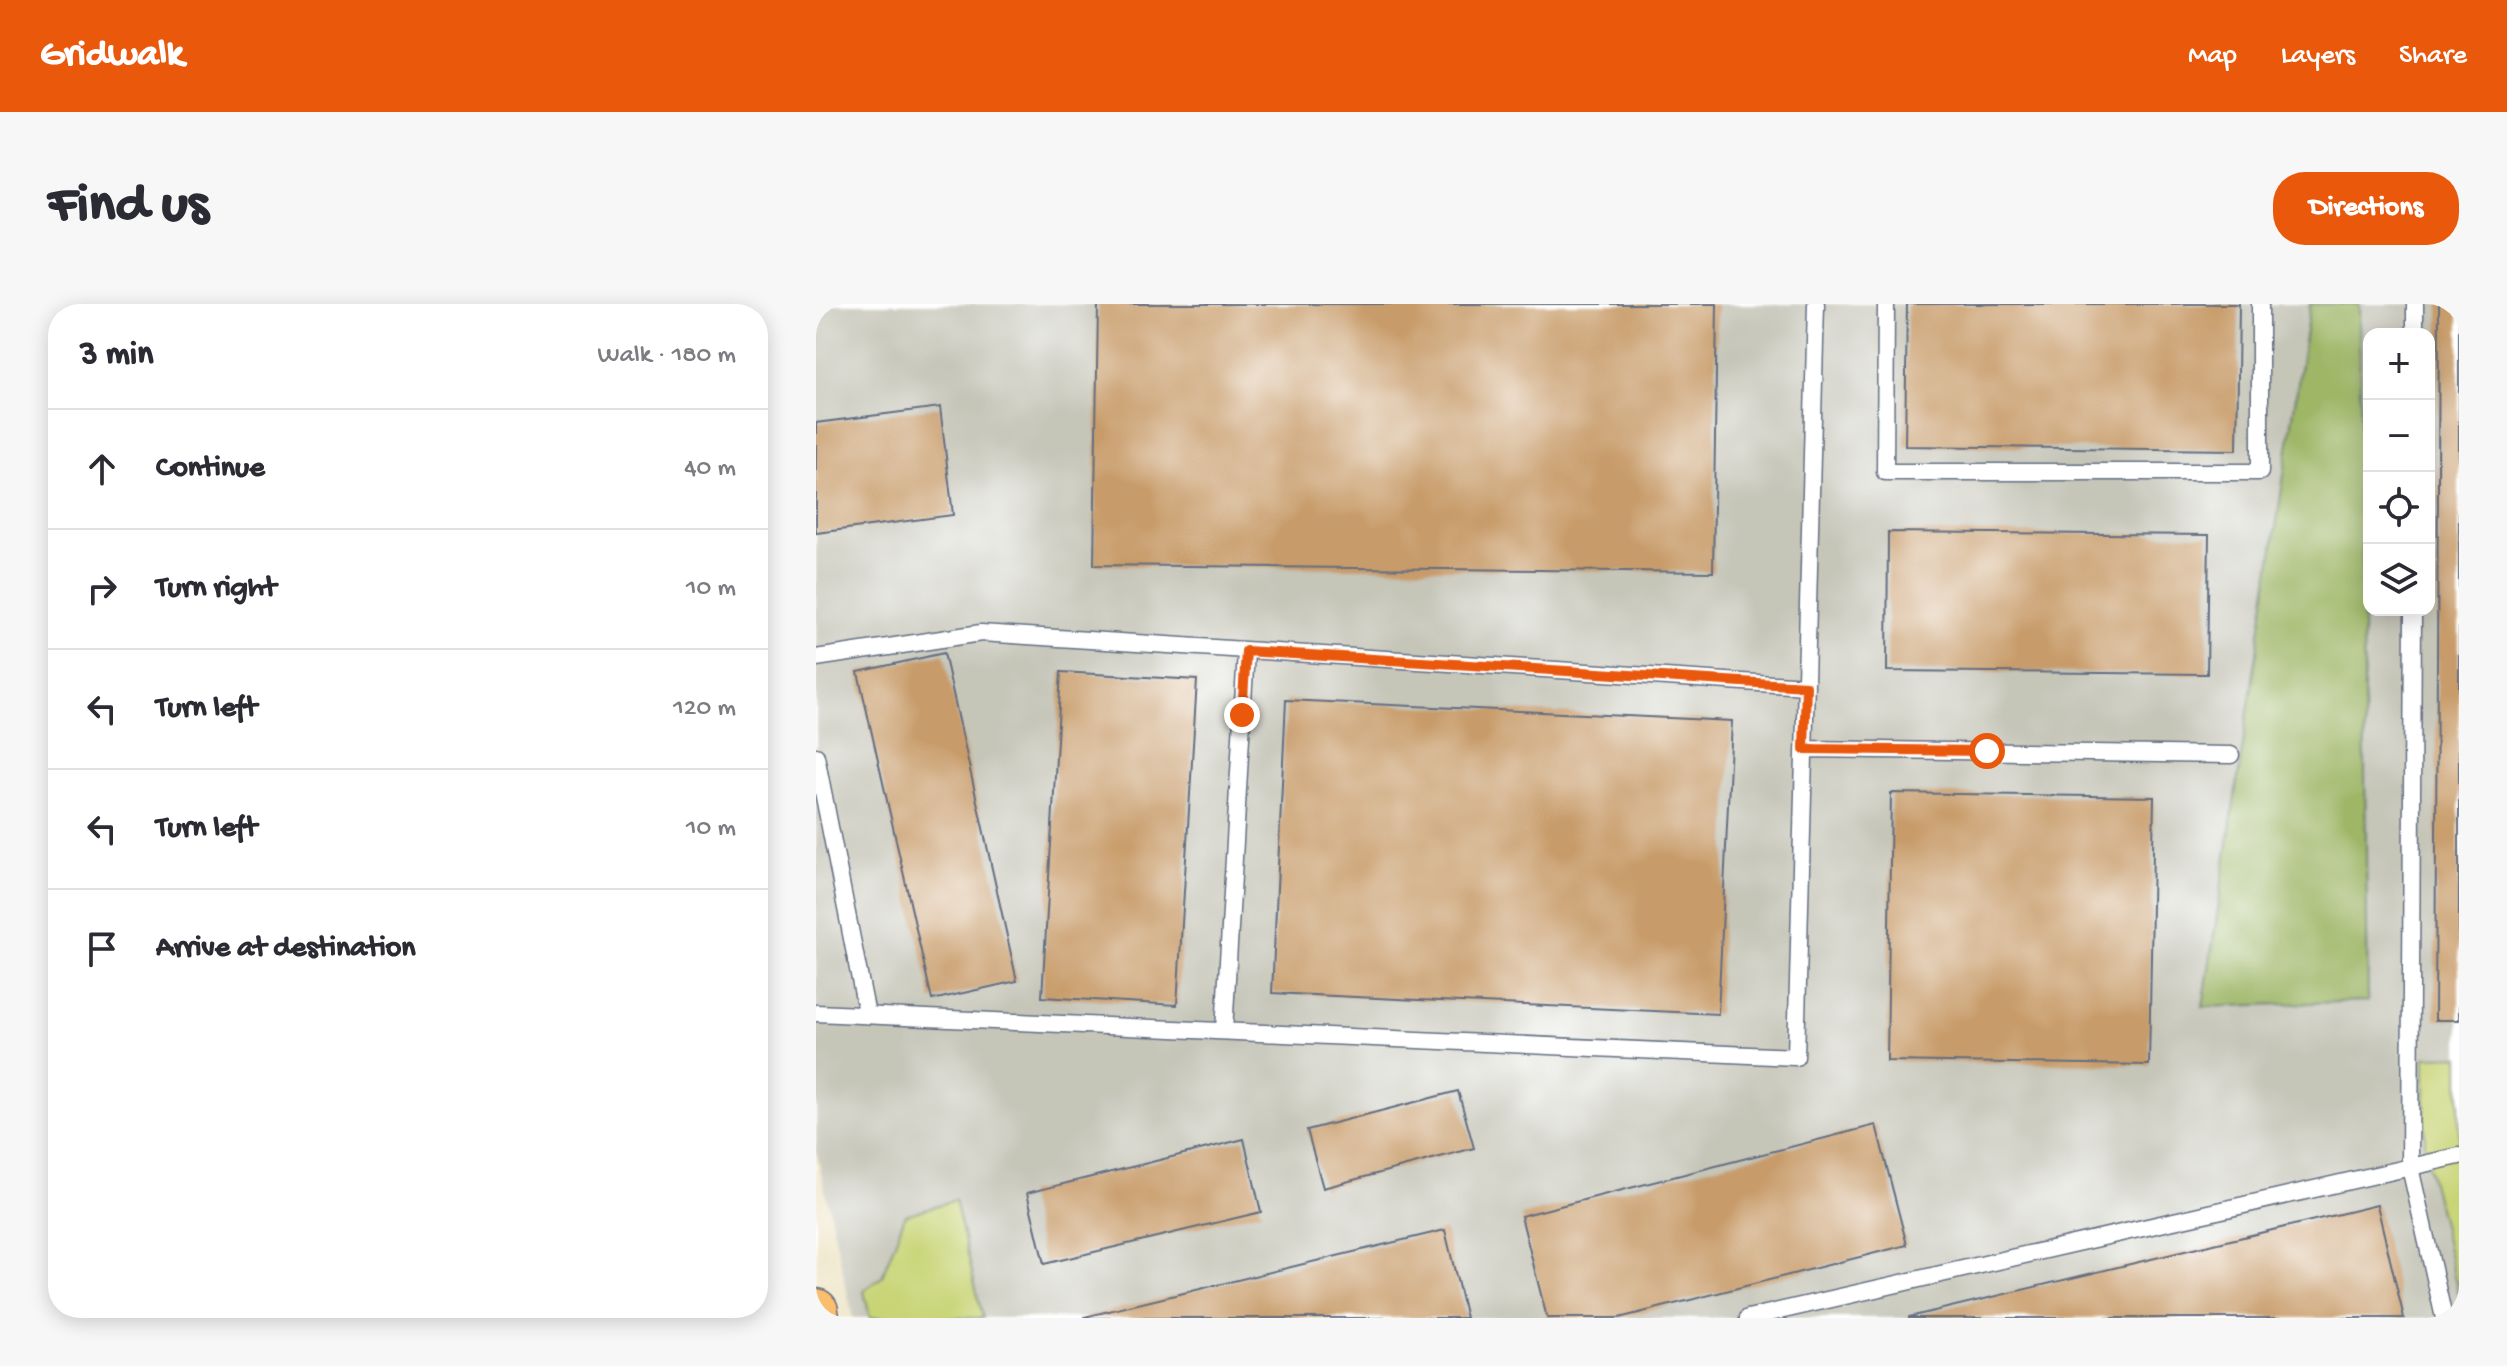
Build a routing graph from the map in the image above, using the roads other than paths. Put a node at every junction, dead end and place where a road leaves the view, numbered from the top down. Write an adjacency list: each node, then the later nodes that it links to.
1 (1816, 304): 9 (lane)
2 (1886, 304): 3 (lane)
3 (2260, 304)
4 (2415, 304): 5 (lane)
5 (2415, 328)
6 (2413, 616): 17 (lane)
7 (1246, 651): 8 (lane); 9 (lane); 15 (lane)
8 (816, 658)
9 (1806, 686): 10 (lane)
10 (1804, 749): 11 (lane); 15 (lane)
11 (2231, 755)
12 (816, 756): 14 (lane)
13 (816, 1013): 14 (lane)
14 (867, 1015): 15 (lane)
15 (1224, 1031)
16 (2459, 1156): 17 (lane)
17 (2410, 1167): 20 (lane); 21 (lane)
18 (816, 1311): 19 (highway)
19 (817, 1318)
20 (1748, 1318)
21 (2444, 1318)

